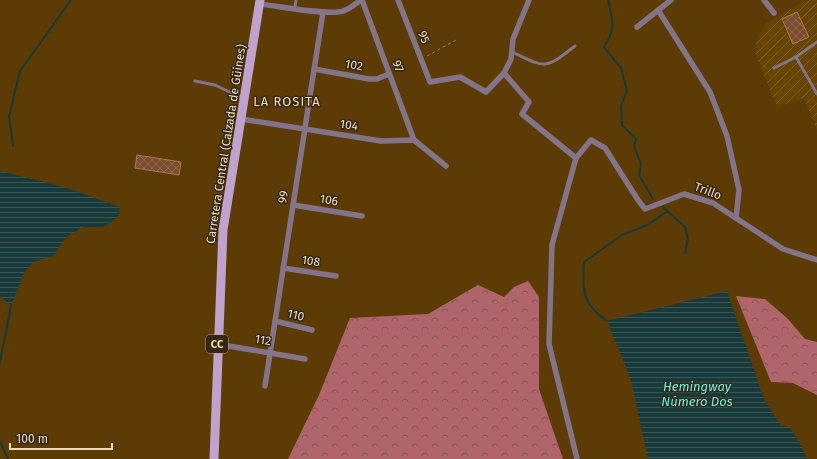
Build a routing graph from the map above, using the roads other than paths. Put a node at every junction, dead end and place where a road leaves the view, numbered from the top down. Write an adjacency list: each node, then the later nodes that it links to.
1 (296, 0): 8 (lane)
2 (362, 0): 10 (street); 20 (street, 97)
3 (398, 0): 19 (street, 95)
4 (529, 0): 15 (street)
5 (672, 0): 9 (street)
6 (764, 0): 11 (street)
7 (260, 2): 8 (street); 24 (main road, Carretera Central (Calzada de Güines) / CC)
8 (295, 7): 10 (street)
9 (658, 10): 12 (street); 32 (street)
10 (323, 12): 18 (street, 99)
11 (774, 13)
12 (637, 27)
13 (817, 42): 16 (lane)
14 (574, 46): 15 (lane)
15 (512, 52): 19 (street)
16 (796, 57): 17 (lane); 22 (lane)
17 (774, 68)
18 (314, 69): 20 (street, 102); 26 (street, 99)
19 (504, 73): 28 (street)
20 (389, 74): 27 (street, 97)
21 (195, 80): 24 (lane)
22 (816, 89): 23 (lane)
23 (817, 94)
24 (244, 99): 25 (main road, Carretera Central (Calzada de Güines) / CC)
25 (241, 119): 26 (street, 104); 38 (main road, Carretera Central (Calzada de Güines) / CC)
26 (304, 129): 27 (street, 104); 30 (street, 99)
27 (414, 140): 29 (street)
28 (576, 158): 32 (street, Trillo); 43 (street)
29 (446, 166)
30 (293, 205): 31 (street, 106); 34 (street, 99)
31 (362, 216)
32 (736, 218): 33 (street, Trillo)
33 (817, 260)
34 (283, 268): 35 (street, 108); 36 (street, 99)
35 (336, 276)
36 (275, 321): 37 (street, 110); 39 (street, 99)
37 (312, 330)
38 (217, 344): 39 (street, 112); 42 (main road, Carretera Central (Calzada de Güines) / CC)
39 (271, 353): 40 (street, 112); 41 (street, 99)
40 (305, 359)
41 (265, 386)
42 (214, 459)
43 (577, 459)

